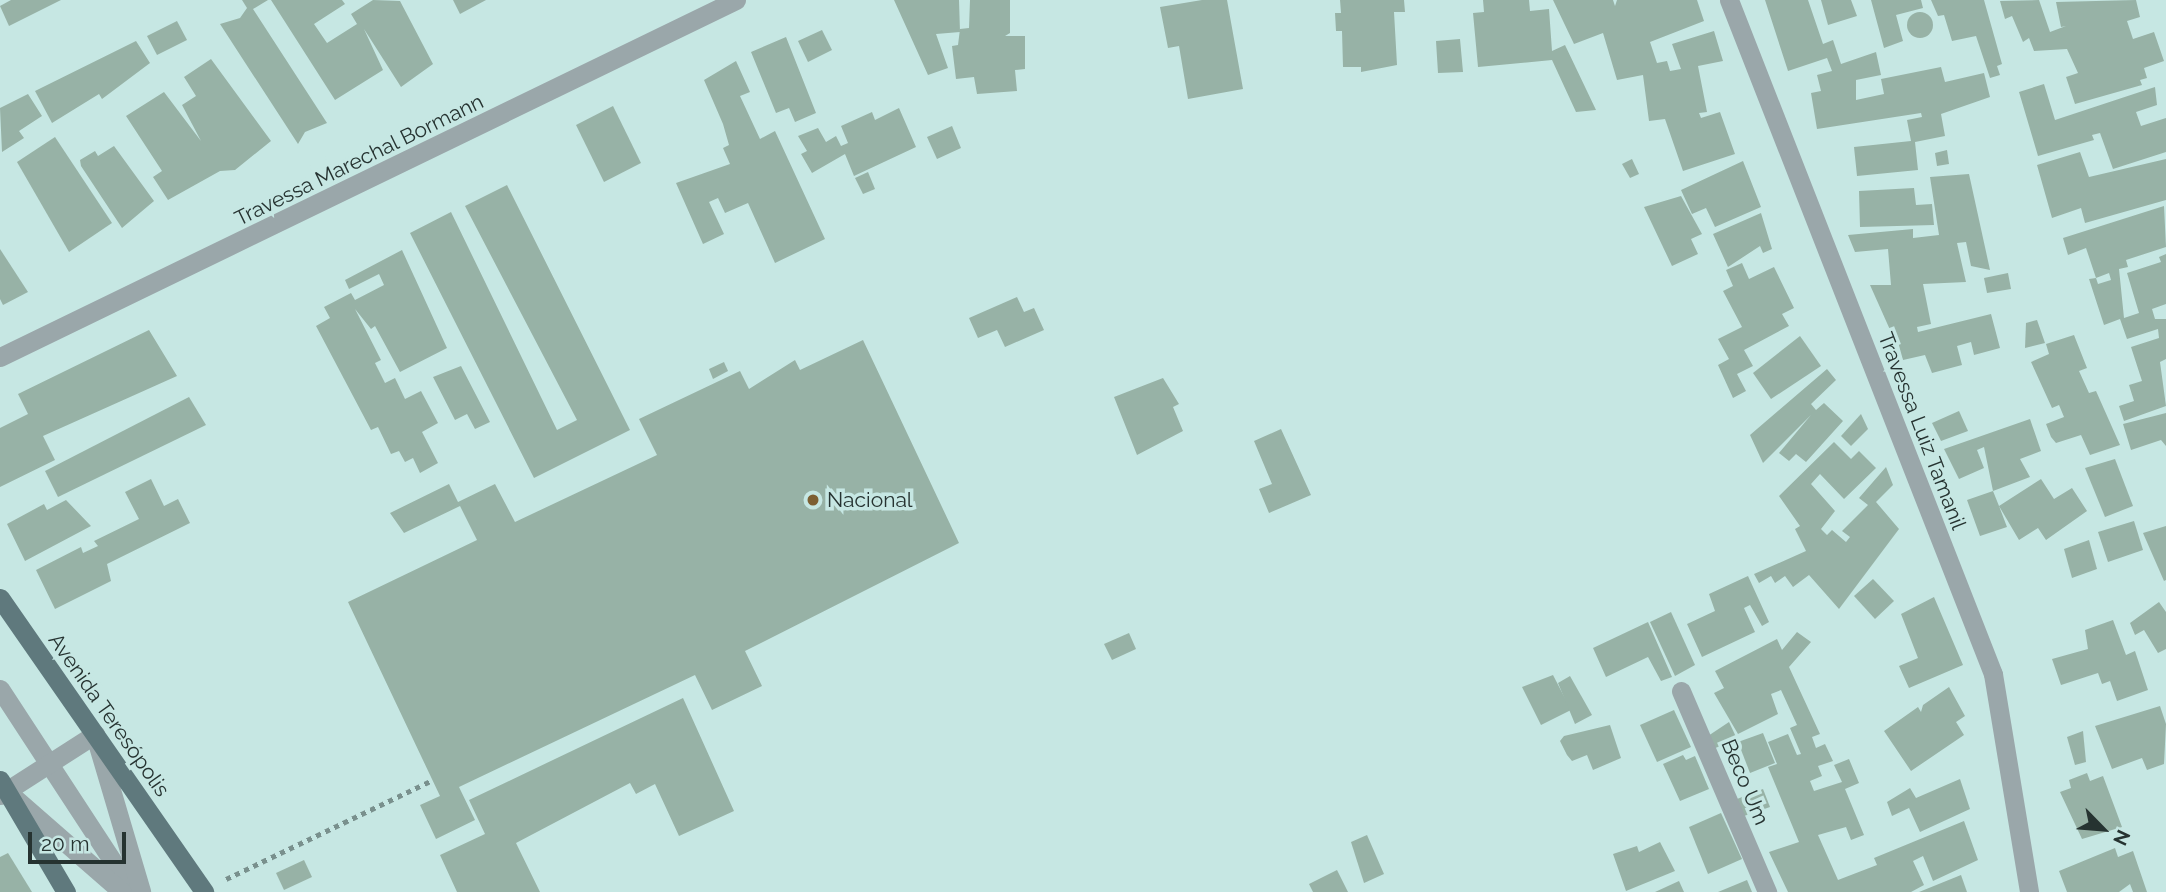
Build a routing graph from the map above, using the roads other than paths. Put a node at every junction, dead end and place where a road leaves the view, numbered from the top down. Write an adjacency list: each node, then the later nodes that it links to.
1 (736, 0): 3 (street, Travessa Marechal Bormann)
2 (1728, 0): 16 (street, Travessa Luiz Tamanil)
3 (0, 357)
4 (0, 598): 7 (main road, Avenida Teresópolis)
5 (0, 689): 8 (street)
6 (1681, 691): 15 (street, Beco Um)
7 (95, 734): 8 (street); 10 (main road, Avenida Teresópolis); 14 (street)
8 (51, 763): 9 (street); 13 (street)
9 (3, 789): 11 (main road); 12 (street)
10 (203, 891)
11 (66, 892)
12 (122, 892)
13 (133, 892)
14 (141, 892)
15 (1767, 892)
16 (2029, 892)

